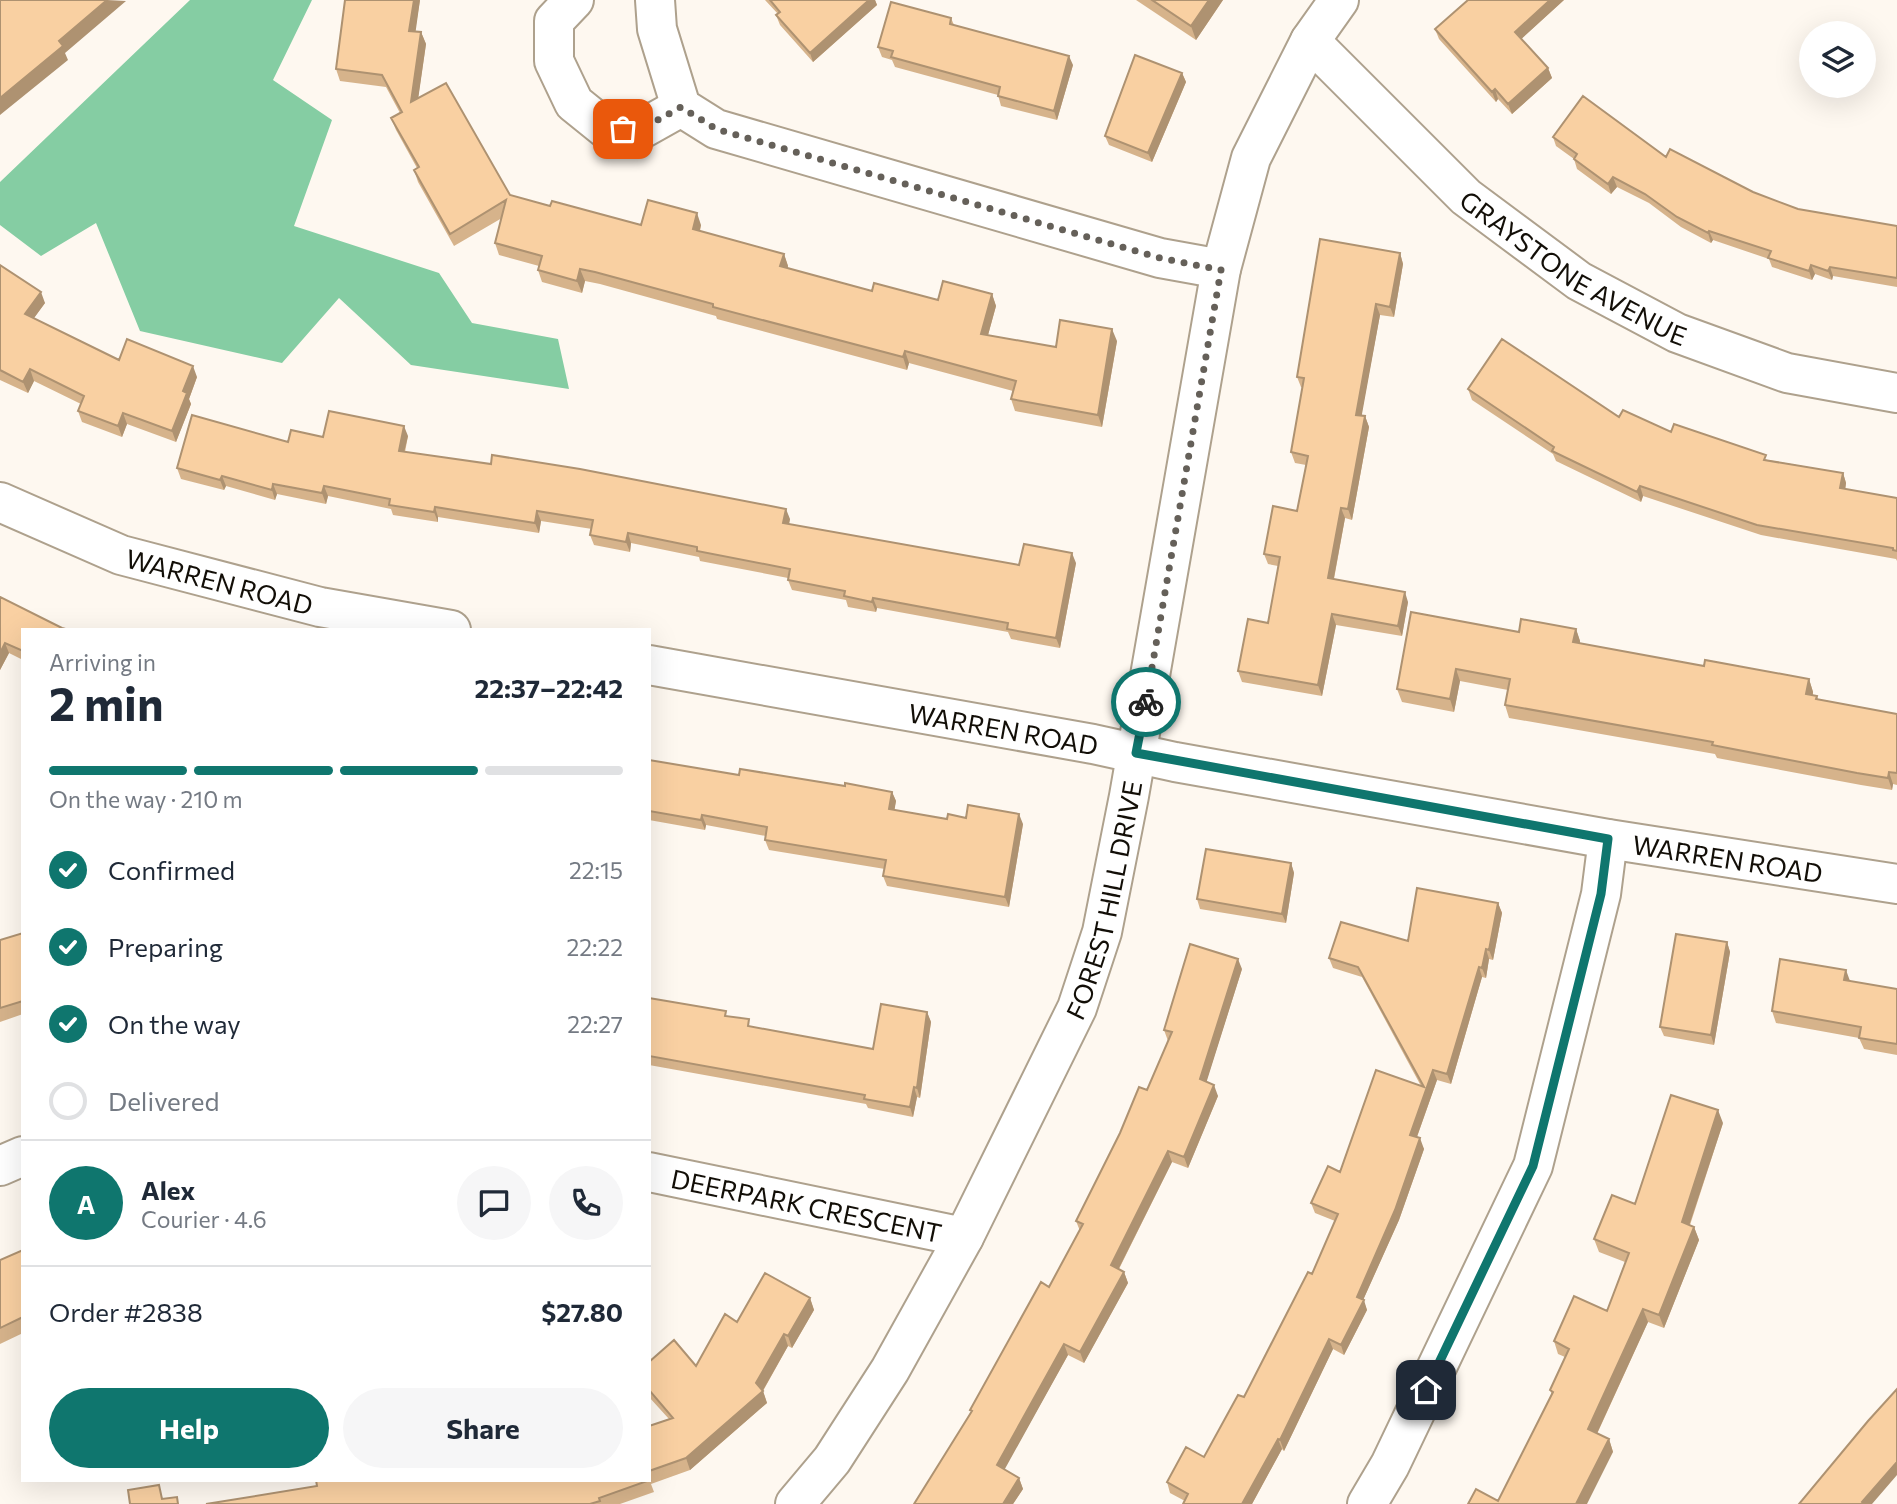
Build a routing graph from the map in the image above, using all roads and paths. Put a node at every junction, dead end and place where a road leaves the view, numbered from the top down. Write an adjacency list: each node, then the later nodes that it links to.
1 (575, 0): 5 (street)
2 (655, 0): 5 (street)
3 (1339, 0): 4 (street, FOREST HILL DRIVE)
4 (1310, 41): 6 (street, FOREST HILL DRIVE); 7 (street, GRAYSTONE AVENUE)
5 (681, 107): 6 (street)
6 (1221, 270): 11 (street, FOREST HILL DRIVE)
7 (1897, 393)
8 (0, 502): 9 (street, WARREN ROAD)
9 (440, 628)
10 (651, 665): 11 (street, WARREN ROAD)
11 (1136, 753): 12 (street, WARREN ROAD); 17 (street, FOREST HILL DRIVE)
12 (1608, 839): 13 (street, WARREN ROAD); 19 (street)
13 (1897, 884)
14 (21, 1157): 15 (street)
15 (0, 1166)
16 (651, 1172): 17 (street, DEERPARK CRESCENT)
17 (964, 1237): 18 (street, FOREST HILL DRIVE)
18 (795, 1504)
19 (1367, 1504)

